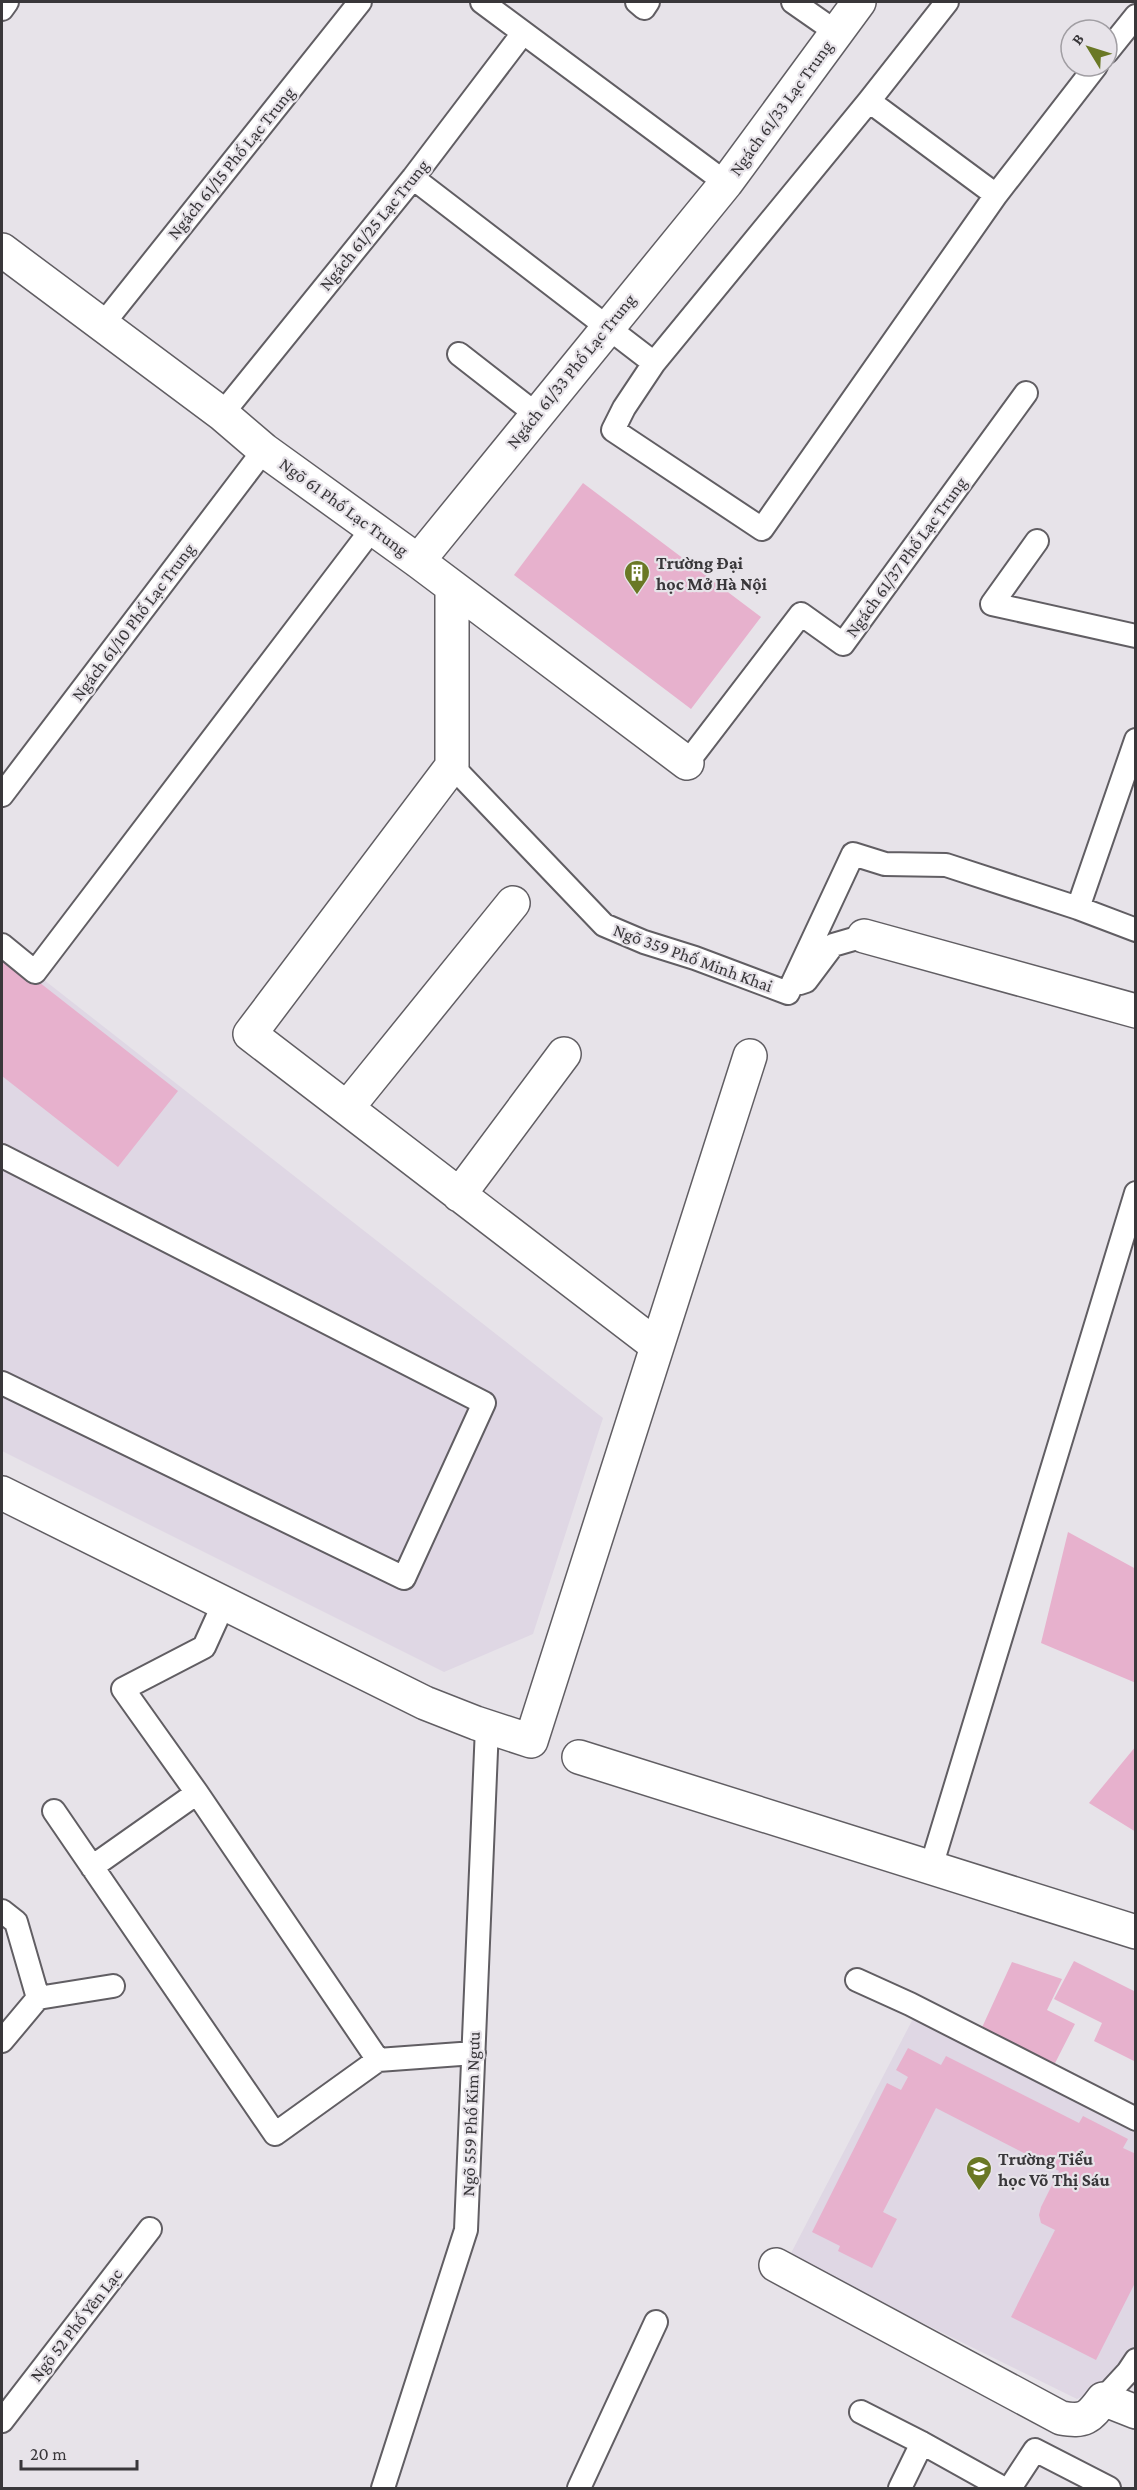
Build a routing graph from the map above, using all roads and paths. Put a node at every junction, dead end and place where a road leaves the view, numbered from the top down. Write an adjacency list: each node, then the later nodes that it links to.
1 (7, 2): 9 (lane)
2 (360, 2): 20 (lane, Ngách 61/15 Phố Lạc Trung)
3 (482, 2): 12 (lane)
4 (636, 2): 5 (lane)
5 (648, 2)
6 (793, 2): 11 (lane)
7 (860, 2): 11 (street, Ngách 61/33 Lạc Trung)
8 (947, 2): 15 (lane)
9 (2, 9)
10 (1136, 16): 13 (lane)
11 (836, 32): 17 (street, Ngách 61/33 Lạc Trung)
12 (523, 33): 16 (lane, Ngách 61/25 Lạc Trung); 17 (lane)
13 (1119, 37)
14 (1087, 78): 18 (lane)
15 (869, 101): 18 (lane); 23 (lane)
16 (413, 178): 21 (lane); 25 (lane, Ngách 61/25 Lạc Trung)
17 (726, 183): 21 (street, Ngách 61/33 Phố Lạc Trung)
18 (996, 195): 23 (lane)
19 (2, 252): 20 (street, Ngõ 61 Phố Lạc Trung)
20 (103, 324): 25 (street, Ngõ 61 Phố Lạc Trung)
21 (608, 326): 23 (lane); 26 (street, Ngách 61/33 Phố Lạc Trung)
22 (459, 354): 26 (lane)
23 (654, 363)
24 (1026, 393): 34 (lane, Ngách 61/37 Phố Lạc Trung)
25 (222, 414): 27 (street, Ngõ 61 Phố Lạc Trung)
26 (536, 414): 30 (street, Ngách 61/33 Phố Lạc Trung)
27 (264, 450): 28 (street, Ngõ 61 Phố Lạc Trung); 36 (lane, Ngách 61/10 Phố Lạc Trung)
28 (372, 529): 30 (street, Ngõ 61 Phố Lạc Trung); 41 (lane)
29 (1037, 540): 32 (lane)
30 (418, 561): 31 (street, Ngõ 61 Phố Lạc Trung)
31 (452, 587): 34 (street, Ngõ 61 Phố Lạc Trung); 35 (street)
32 (1136, 636)
33 (1136, 741): 38 (lane)
34 (687, 763)
35 (452, 766): 42 (lane, Ngõ 359 Phố Minh Khai); 46 (street)
36 (2, 795)
37 (513, 903): 46 (street)
38 (1078, 908): 39 (lane); 42 (lane, Ngõ 359 Phố Minh Khai)
39 (1136, 930)
40 (864, 936): 42 (lane); 43 (street)
41 (2, 945)
42 (792, 985)
43 (1136, 1011)
44 (564, 1054): 49 (street)
45 (750, 1056): 50 (street)
46 (348, 1108): 49 (street)
47 (2, 1156): 51 (lane)
48 (1136, 1193): 59 (lane)
49 (459, 1195): 50 (street)
50 (657, 1346): 54 (street)
51 (2, 1383)
52 (2, 1493): 53 (street)
53 (224, 1603): 54 (street); 56 (lane)
54 (487, 1727): 66 (lane, Ngõ 559 Phố Kim Ngưu)
55 (579, 1757): 59 (street)
56 (197, 1793): 58 (lane); 67 (lane)
57 (54, 1811): 58 (lane)
58 (92, 1867): 67 (lane)
59 (931, 1867): 61 (street)
60 (2, 1911): 64 (lane)
61 (1136, 1932)
62 (857, 1980): 68 (lane)
63 (113, 1986): 64 (lane)
64 (38, 1998): 65 (lane)
65 (2, 2041)
66 (474, 2053): 67 (lane); 78 (lane, Ngõ 559 Phố Kim Ngưu)
67 (378, 2060)
68 (1136, 2119)
69 (150, 2229): 76 (lane, Ngõ 52 Phố Yên Lạc)
70 (776, 2265): 73 (street)
71 (656, 2322): 79 (lane)
72 (1136, 2360): 73 (lane)
73 (1103, 2399): 75 (street)
74 (861, 2412): 77 (lane)
75 (1136, 2412)
76 (2, 2421)
77 (921, 2443): 80 (lane); 81 (lane)
78 (382, 2488)
79 (579, 2488)
80 (900, 2488)
81 (1003, 2488)
82 (1010, 2488): 83 (lane)
83 (1108, 2488)

